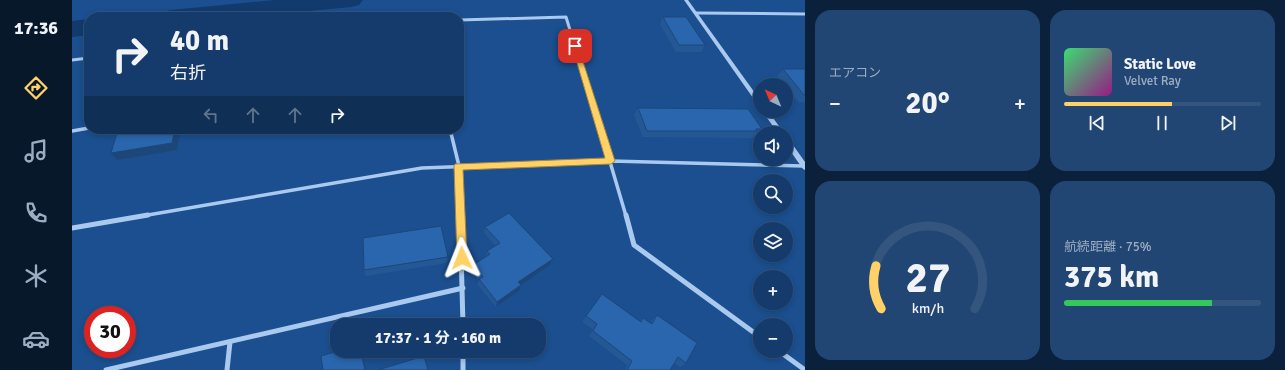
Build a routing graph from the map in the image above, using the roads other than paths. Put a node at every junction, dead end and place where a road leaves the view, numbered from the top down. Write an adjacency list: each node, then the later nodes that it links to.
1 (686, 0): 2 (street)
2 (696, 13): 3 (street); 7 (street)
3 (805, 14)
4 (464, 20): 12 (street)
5 (84, 59): 6 (street)
6 (72, 60)
7 (753, 94)
8 (84, 129): 9 (street)
9 (72, 131)
10 (451, 134): 13 (street)
11 (793, 150): 14 (street)
12 (611, 161): 13 (street); 14 (street); 18 (street)
13 (459, 166): 15 (street); 16 (street)
14 (805, 166)
15 (72, 228)
16 (463, 288): 17 (street); 19 (street)
17 (463, 318)
18 (753, 332)
19 (230, 342): 22 (street); 23 (street)
20 (463, 358): 24 (street)
21 (789, 358): 25 (street)
22 (106, 370)
23 (228, 370)
24 (463, 370)
25 (805, 370)

